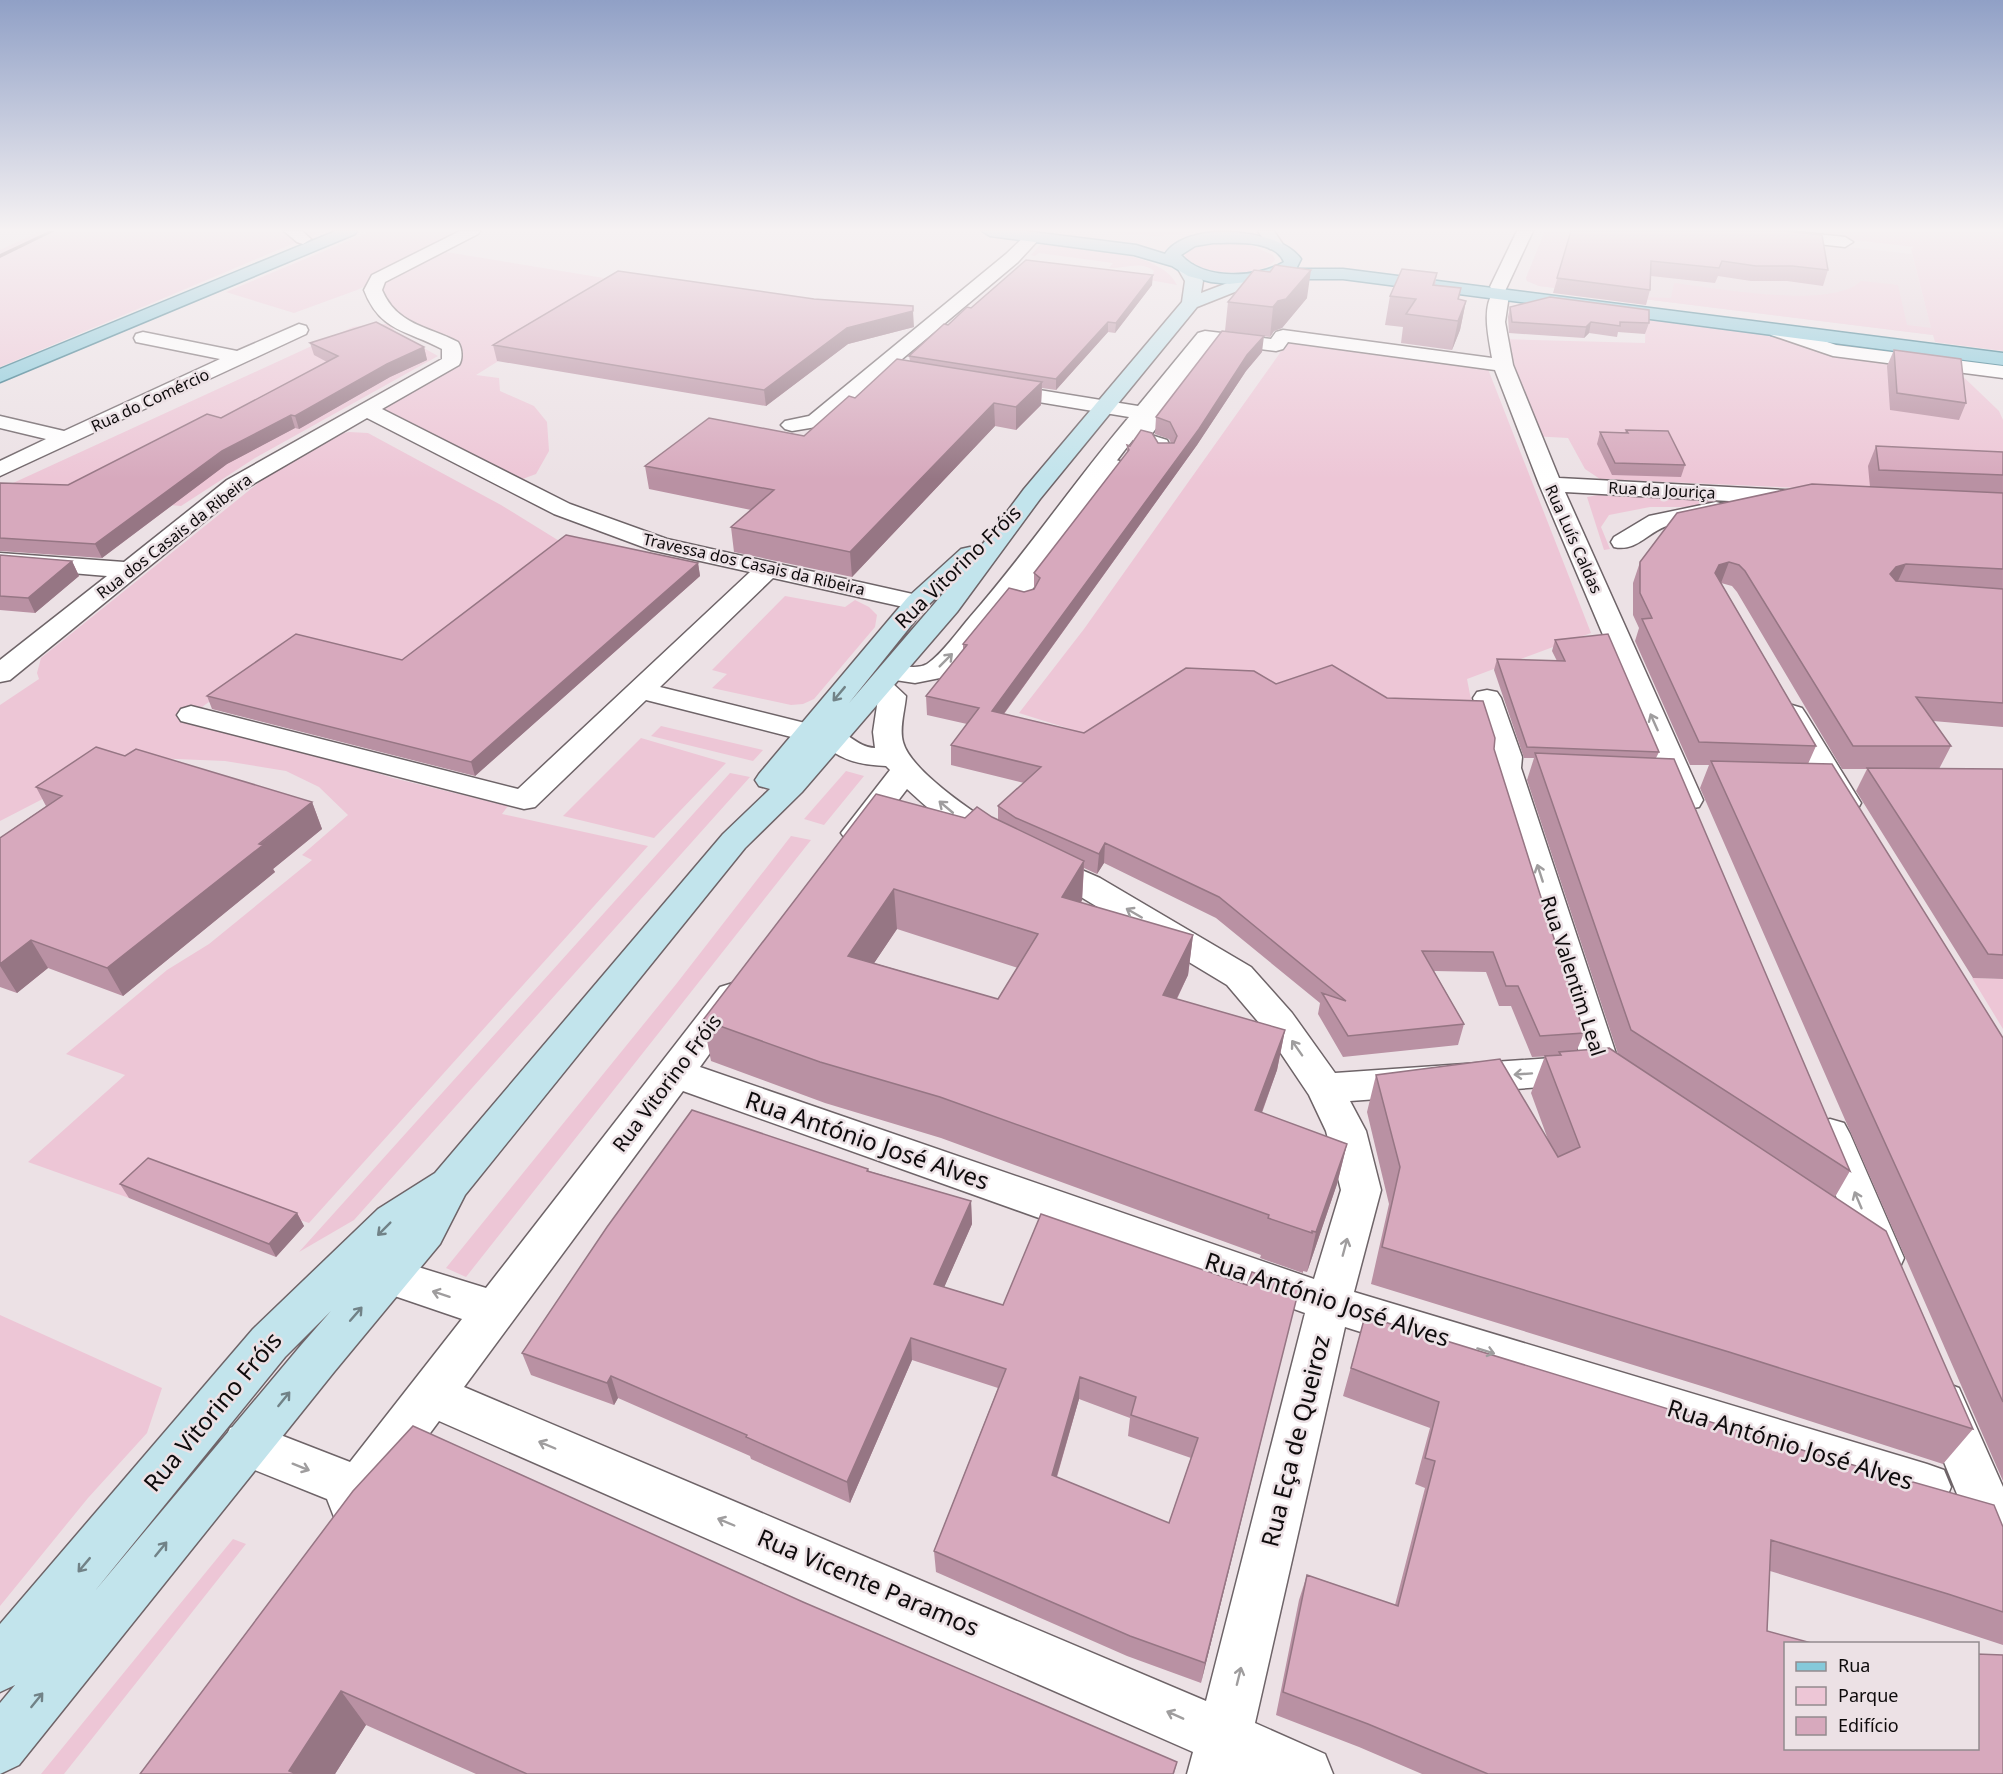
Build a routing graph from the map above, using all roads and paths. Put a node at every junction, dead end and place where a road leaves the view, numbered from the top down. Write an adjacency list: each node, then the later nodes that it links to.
1 (120, 314): 16 (main road)
2 (150, 314): 20 (main road)
3 (384, 314): 23 (street, Rua dos Casais da Ribeira)
4 (944, 314): 17 (street)
5 (1182, 314): 22 (main road, Rua Vitorino Fróis)
6 (1497, 314): 15 (street, Rua Luís Caldas)
7 (1658, 314): 10 (main road)
8 (1690, 314): 12 (main road)
9 (299, 330): 13 (street, Rua do Comércio)
10 (1778, 331): 14 (main road); 18 (street)
11 (143, 338): 13 (street)
12 (2003, 351)
13 (241, 358): 27 (street, Rua do Comércio)
14 (2003, 359)
15 (1503, 365): 25 (street, Rua Vitorino Fróis); 31 (street, Rua Luís Caldas)
16 (0, 367)
17 (877, 369): 19 (street); 26 (street)
18 (2003, 372)
19 (900, 373)
20 (0, 376)
21 (980, 386): 22 (street)
22 (1107, 407): 25 (street); 32 (main road, Rua Vitorino Fróis)
23 (366, 409): 37 (street, Rua dos Casais da Ribeira); 38 (street, Travessa dos Casais da Ribeira)
24 (0, 422): 27 (street)
25 (1142, 424): 28 (street); 43 (street, Rua Vitorino Fróis, one-way to 25)
26 (792, 425)
27 (67, 438): 30 (street, Rua do Comércio)
28 (1164, 453)
29 (1116, 466): 39 (street)
30 (0, 469)
31 (1550, 484): 33 (street, Rua da Jouriça); 53 (street, Rua Luís Caldas, one-way to 31)
32 (1032, 495): 40 (main road, Rua Vitorino Fróis); 41 (main road, Rua Vitorino Fróis)
33 (1774, 496): 34 (street, Rua da Jouriça); 35 (street, Rua da Jouriça)
34 (1820, 498)
35 (1623, 542)
36 (0, 560): 37 (street)
37 (129, 570): 42 (street, Rua dos Casais da Ribeira)
38 (767, 570): 40 (street, Travessa dos Casais da Ribeira); 44 (street)
39 (1021, 597)
40 (917, 602): 41 (main road); 48 (main road, Rua Vitorino Fróis, one-way to 48)
41 (948, 607): 43 (main road, Rua Vitorino Fróis)
42 (5, 665)
43 (886, 679): 48 (main road, Rua Vitorino Fróis); 49 (street)
44 (640, 690): 47 (street); 48 (street)
45 (1782, 697): 51 (street)
46 (1487, 698): 57 (street, Rua Valentim Leal, one-way to 46)
47 (191, 715)
48 (820, 735): 49 (street); 62 (main road, Rua Vitorino Fróis)
49 (897, 757): 55 (street); 59 (street, Rua Eça de Queiroz, one-way to 49)
50 (1798, 779): 51 (street)
51 (1832, 780): 52 (street); 54 (street)
52 (1866, 780)
53 (1700, 830)
54 (1863, 830)
55 (836, 861)
56 (751, 973): 58 (street, Rua Vitorino Fróis)
57 (1602, 1068): 59 (street, one-way to 59); 60 (street, Rua Valentim Leal)
58 (675, 1073): 65 (street, Rua António José Alves); 66 (street, Rua Vitorino Fróis)
59 (1325, 1088): 65 (street, Rua Eça de Queiroz, one-way to 59)
60 (1651, 1101)
61 (1817, 1103): 63 (street, one-way to 61)
62 (450, 1184): 64 (main road, Rua Vitorino Fróis); 67 (main road, Rua Vitorino Fróis, one-way to 67)
63 (1826, 1220)
64 (389, 1276): 66 (street, one-way to 64); 68 (main road, Rua Vitorino Fróis, one-way to 64)
65 (1329, 1303): 73 (street, Rua António José Alves, one-way to 73); 77 (street, Rua Eça de Queiroz, one-way to 65)
66 (493, 1310): 70 (street, Rua Vitorino Fróis)
67 (269, 1343): 68 (main road); 75 (main road, Rua Vitorino Fróis, one-way to 75)
68 (318, 1358): 71 (main road, Rua Vitorino Fróis, one-way to 68)
69 (1932, 1376): 73 (street)
70 (430, 1395): 72 (street, Rua Vitorino Fróis); 77 (street, Rua Vicente Paramos, one-way to 70)
71 (247, 1444): 72 (street, one-way to 72); 76 (main road, Rua Vitorino Fróis, one-way to 71)
72 (359, 1489): 74 (street, Rua Vitorino Fróis)
73 (1994, 1525)
74 (324, 1537)
75 (0, 1665)
76 (0, 1746)
77 (1219, 1756): 78 (street, Rua Vicente Paramos)
78 (1305, 1774)

